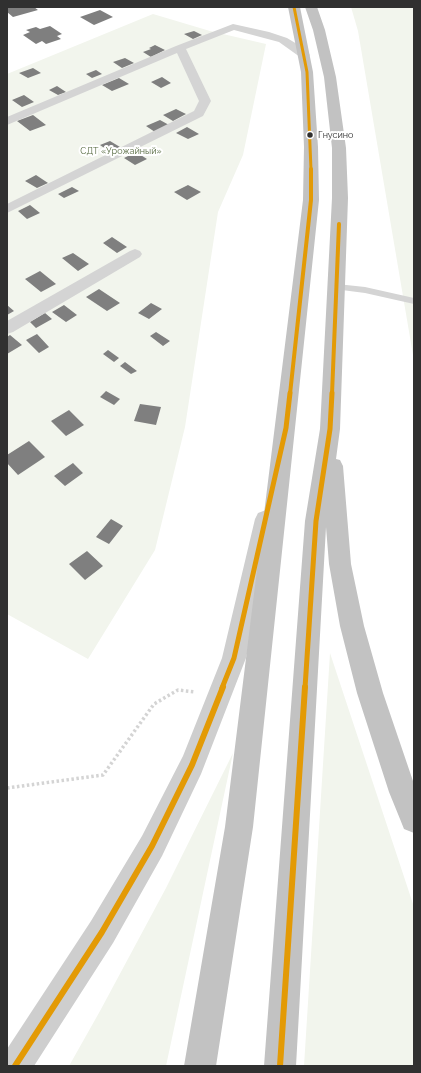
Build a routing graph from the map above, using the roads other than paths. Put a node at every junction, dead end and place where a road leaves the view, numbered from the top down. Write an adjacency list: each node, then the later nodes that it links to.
1 (294, 7): 4 (highway)
2 (311, 7): 8 (highway)
3 (180, 48): 4 (street); 5 (street); 6 (street)
4 (304, 55): 11 (highway)
5 (7, 122)
6 (7, 209)
7 (134, 254): 10 (street)
8 (337, 287): 9 (lane); 12 (highway)
9 (414, 301)
10 (7, 328)
11 (286, 428): 14 (main road); 15 (highway)
12 (330, 429): 13 (highway); 16 (highway)
13 (414, 819)
14 (15, 1066)
15 (200, 1066)
16 (280, 1066)

